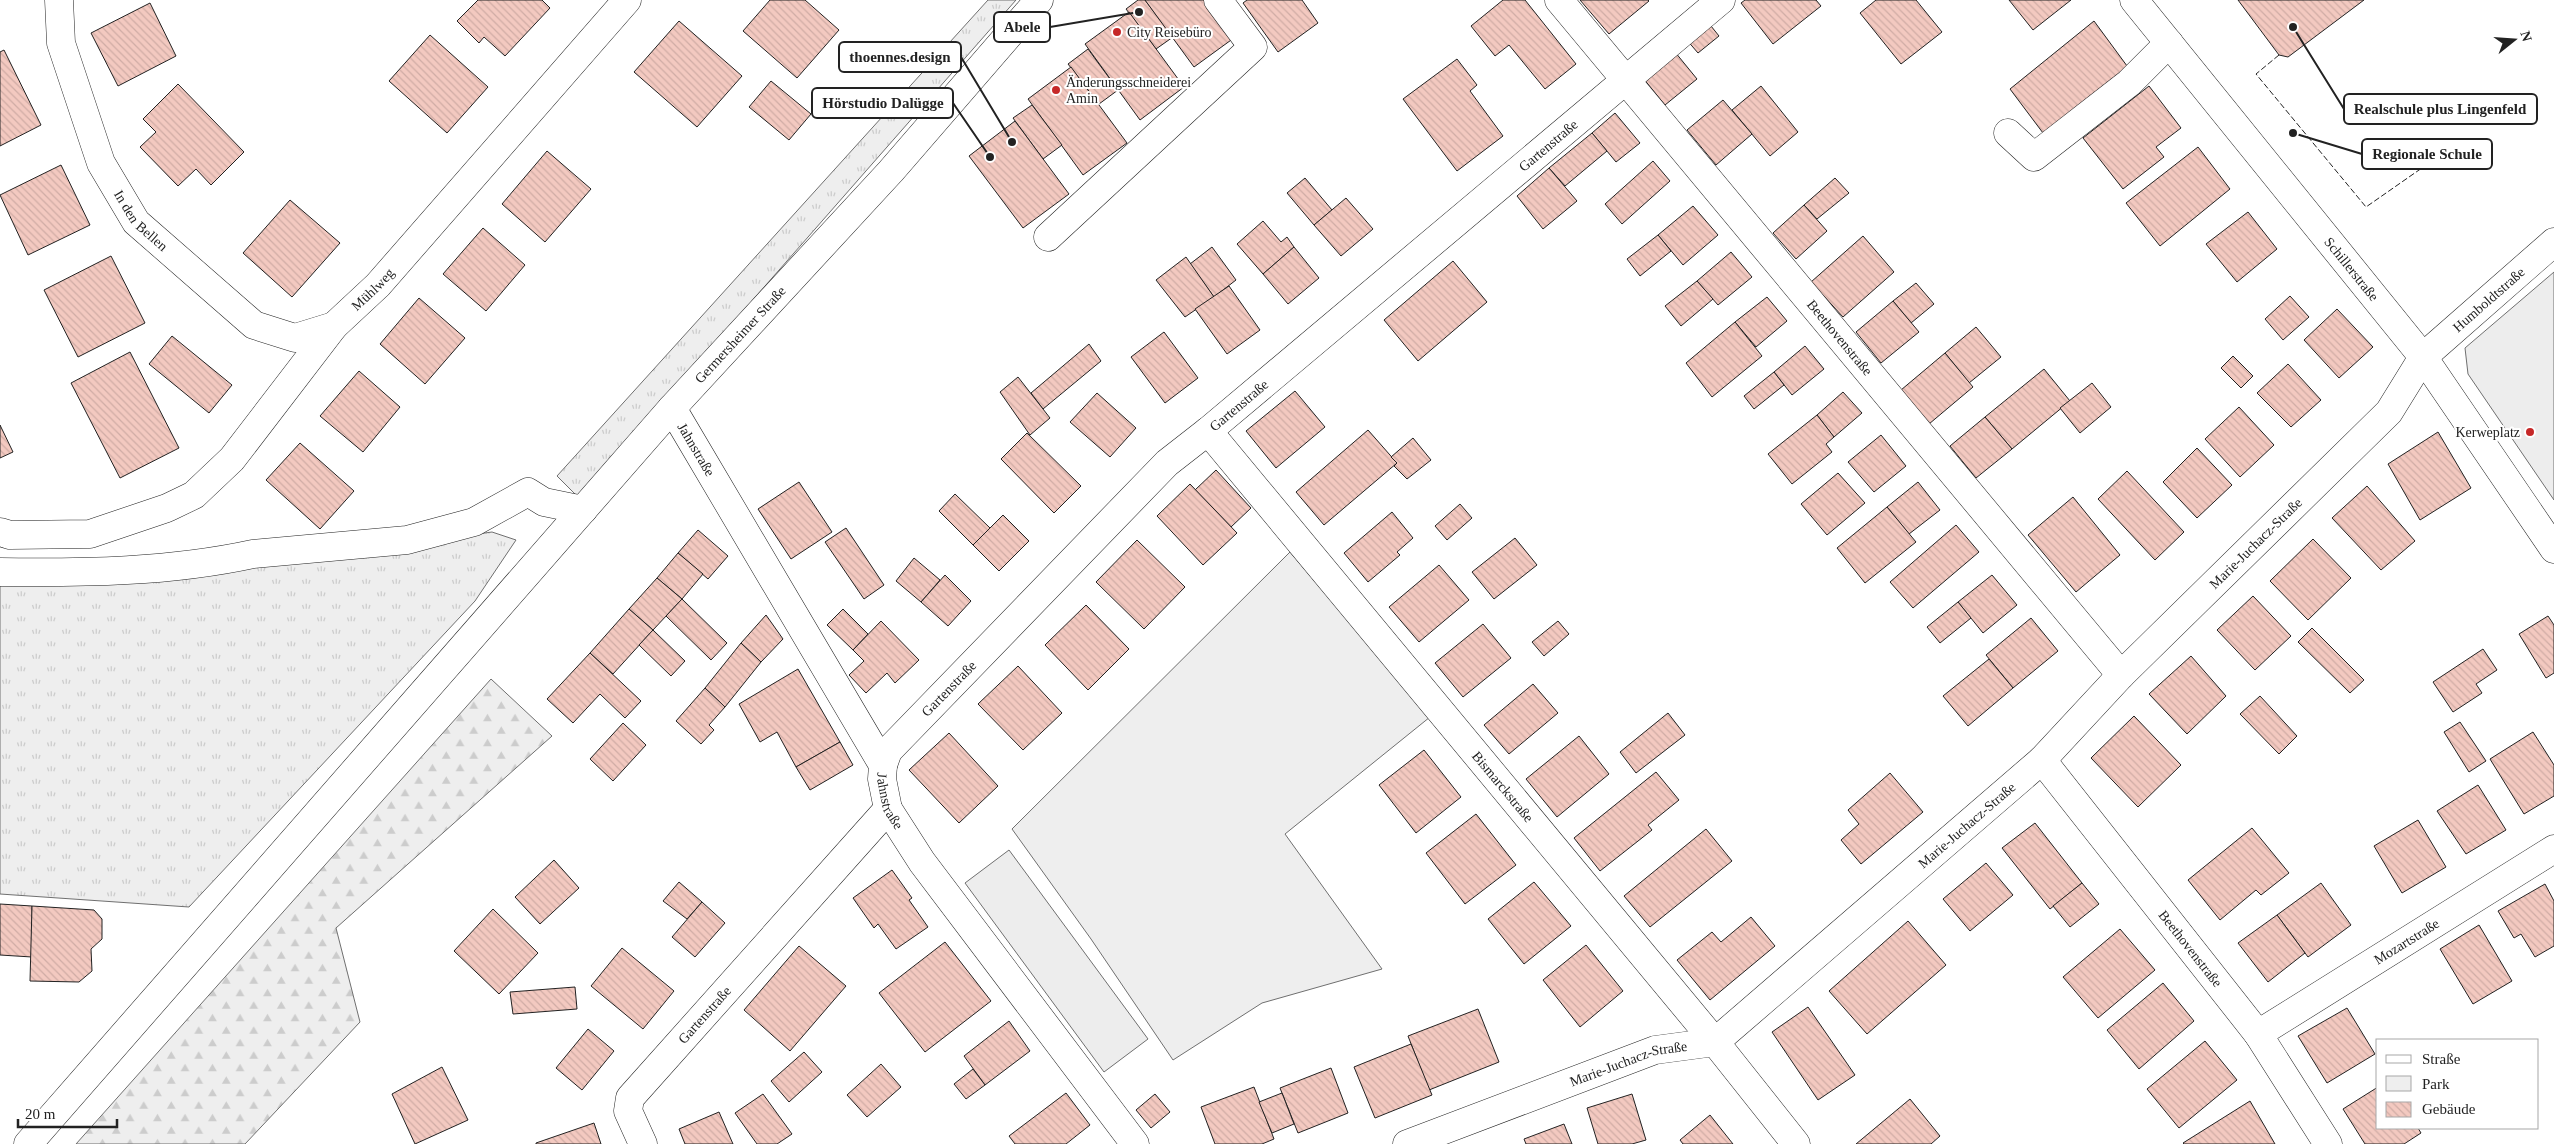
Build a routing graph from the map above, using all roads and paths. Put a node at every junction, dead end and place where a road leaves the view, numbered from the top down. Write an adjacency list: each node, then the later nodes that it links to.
1 (58, 0): 13 (street, In den Bellen)
2 (627, 0): 13 (street, Mühlweg)
3 (1039, 0): 15 (street, Germersheimer Straße)
4 (1218, 0): 11 (street)
5 (1559, 0): 9 (street, Beethovenstraße)
6 (1720, 0): 9 (street, Gartenstraße)
7 (2134, 0): 8 (street, Schillerstraße)
8 (2169, 43): 10 (street); 14 (street, Schillerstraße)
9 (1626, 79): 16 (street, Gartenstraße); 21 (street, Beethovenstraße)
10 (2008, 133)
11 (1048, 237)
12 (2554, 242): 14 (street, Humboldtstraße)
13 (334, 326): 18 (street, Mühlweg)
14 (2423, 357): 19 (street, Schillerstraße); 21 (street, Marie-Juchacz-Straße)
15 (672, 408): 17 (street, Germersheimer Straße); 23 (street, Jahnstraße)
16 (1208, 431): 23 (street, Gartenstraße); 27 (street, Bismarckstraße)
17 (583, 510): 20 (street); 28 (street, Germersheimer Straße)
18 (0, 532)
19 (2554, 549)
20 (0, 572)
21 (2121, 675): 22 (street, Marie-Juchacz-Straße)
22 (2042, 760): 26 (street, Beethovenstraße); 27 (street, Marie-Juchacz-Straße)
23 (883, 765): 24 (street, Jahnstraße)
24 (888, 809): 29 (street, Gartenstraße); 30 (street, Jahnstraße)
25 (2554, 849): 26 (street, Mozartstraße)
26 (2258, 1034): 33 (street, Beethovenstraße)
27 (1715, 1042): 31 (street, Marie-Juchacz-Straße); 32 (street, Bismarckstraße)
28 (28, 1144)
29 (643, 1144)
30 (1135, 1144)
31 (1407, 1144)
32 (1796, 1144)
33 (2328, 1144)

